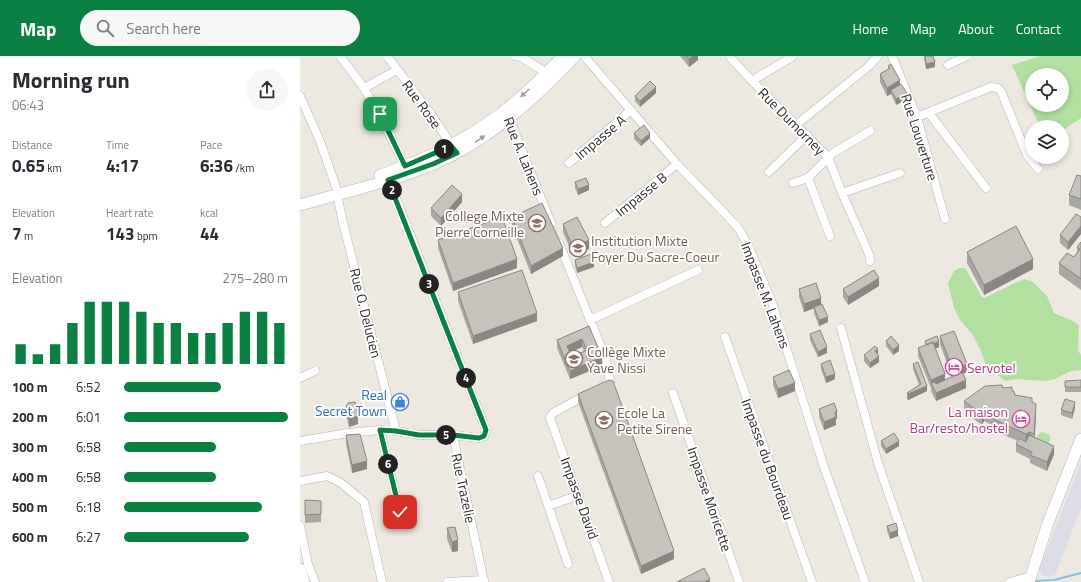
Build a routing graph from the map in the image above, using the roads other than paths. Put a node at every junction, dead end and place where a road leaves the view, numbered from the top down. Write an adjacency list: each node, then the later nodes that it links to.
1 (340, 56): 16 (street)
2 (387, 56): 13 (street, Rue Rose)
3 (515, 56): 14 (street)
4 (563, 56): 14 (main road)
5 (575, 56): 20 (main road)
6 (584, 56): 18 (street, Impasse M. Lahens)
7 (729, 56): 15 (street, Rue Dumorney)
8 (793, 56): 15 (street)
9 (878, 56): 22 (street)
10 (892, 56): 21 (street, Rue Louverture)
11 (967, 56): 12 (street)
12 (948, 64)
13 (397, 70): 16 (street); 25 (street, Rue Rose)
14 (547, 73): 20 (main road, one-way to 20)
15 (752, 81): 22 (street, Rue Dumorney)
16 (364, 88): 29 (street)
17 (300, 96): 37 (street, Rue O. Delucien)
18 (631, 110): 27 (street, Impasse A); 28 (street, Impasse M. Lahens)
19 (929, 113): 21 (street); 30 (street); 36 (street)
20 (508, 115): 25 (main road); 46 (street, Rue A. Lahens)
21 (917, 117): 41 (street, Rue Louverture)
22 (796, 125): 24 (street, Rue Dumorney)
23 (870, 131): 26 (street)
24 (807, 135): 26 (street, Rue Dumorney); 31 (street)
25 (454, 149): 29 (main road); 34 (main road)
26 (828, 157): 33 (street); 38 (street, Rue Dumorney)
27 (569, 163)
28 (677, 164): 42 (street, Impasse B); 75 (street, Impasse M. Lahens)
29 (405, 166): 37 (main road)
30 (1038, 169)
31 (769, 172)
32 (900, 173): 38 (street)
33 (808, 178): 35 (street); 43 (street)
34 (388, 180): 37 (main road); 55 (street, Rue Trazelie)
35 (793, 184)
36 (986, 188)
37 (336, 190): 39 (main road); 40 (main road); 54 (street, Rue O. Delucien)
38 (842, 193): 44 (street, Rue Dumorney)
39 (300, 197)
40 (300, 205)
41 (945, 219)
42 (605, 223)
43 (830, 236)
44 (870, 261)
45 (698, 270): 46 (street)
46 (590, 320): 52 (street, Rue A. Lahens)
47 (841, 328): 76 (street)
48 (725, 337): 74 (street, Impasse du Bourdeau)
49 (315, 371): 50 (street)
50 (300, 378)
51 (673, 393): 73 (street, Impasse Moricette)
52 (551, 415): 60 (street, Impasse David)
53 (380, 430): 54 (street); 57 (street); 62 (street)
54 (396, 431): 55 (street)
55 (453, 435): 67 (street, Rue Trazelie)
56 (1081, 439): 66 (main road)
57 (300, 441)
58 (538, 476): 61 (street)
59 (300, 481): 70 (street)
60 (579, 495): 61 (street); 72 (street, Impasse David)
61 (548, 506): 64 (street)
62 (400, 512)
63 (300, 526): 69 (street)
64 (568, 564)
65 (300, 569): 68 (main road)
66 (1030, 579): 77 (street)
67 (484, 581): 71 (street)
68 (304, 582)
69 (315, 582)
70 (382, 582)
71 (447, 582)
72 (609, 582)
73 (739, 582)
74 (812, 582)
75 (865, 582)
76 (919, 582)
77 (1010, 582)

